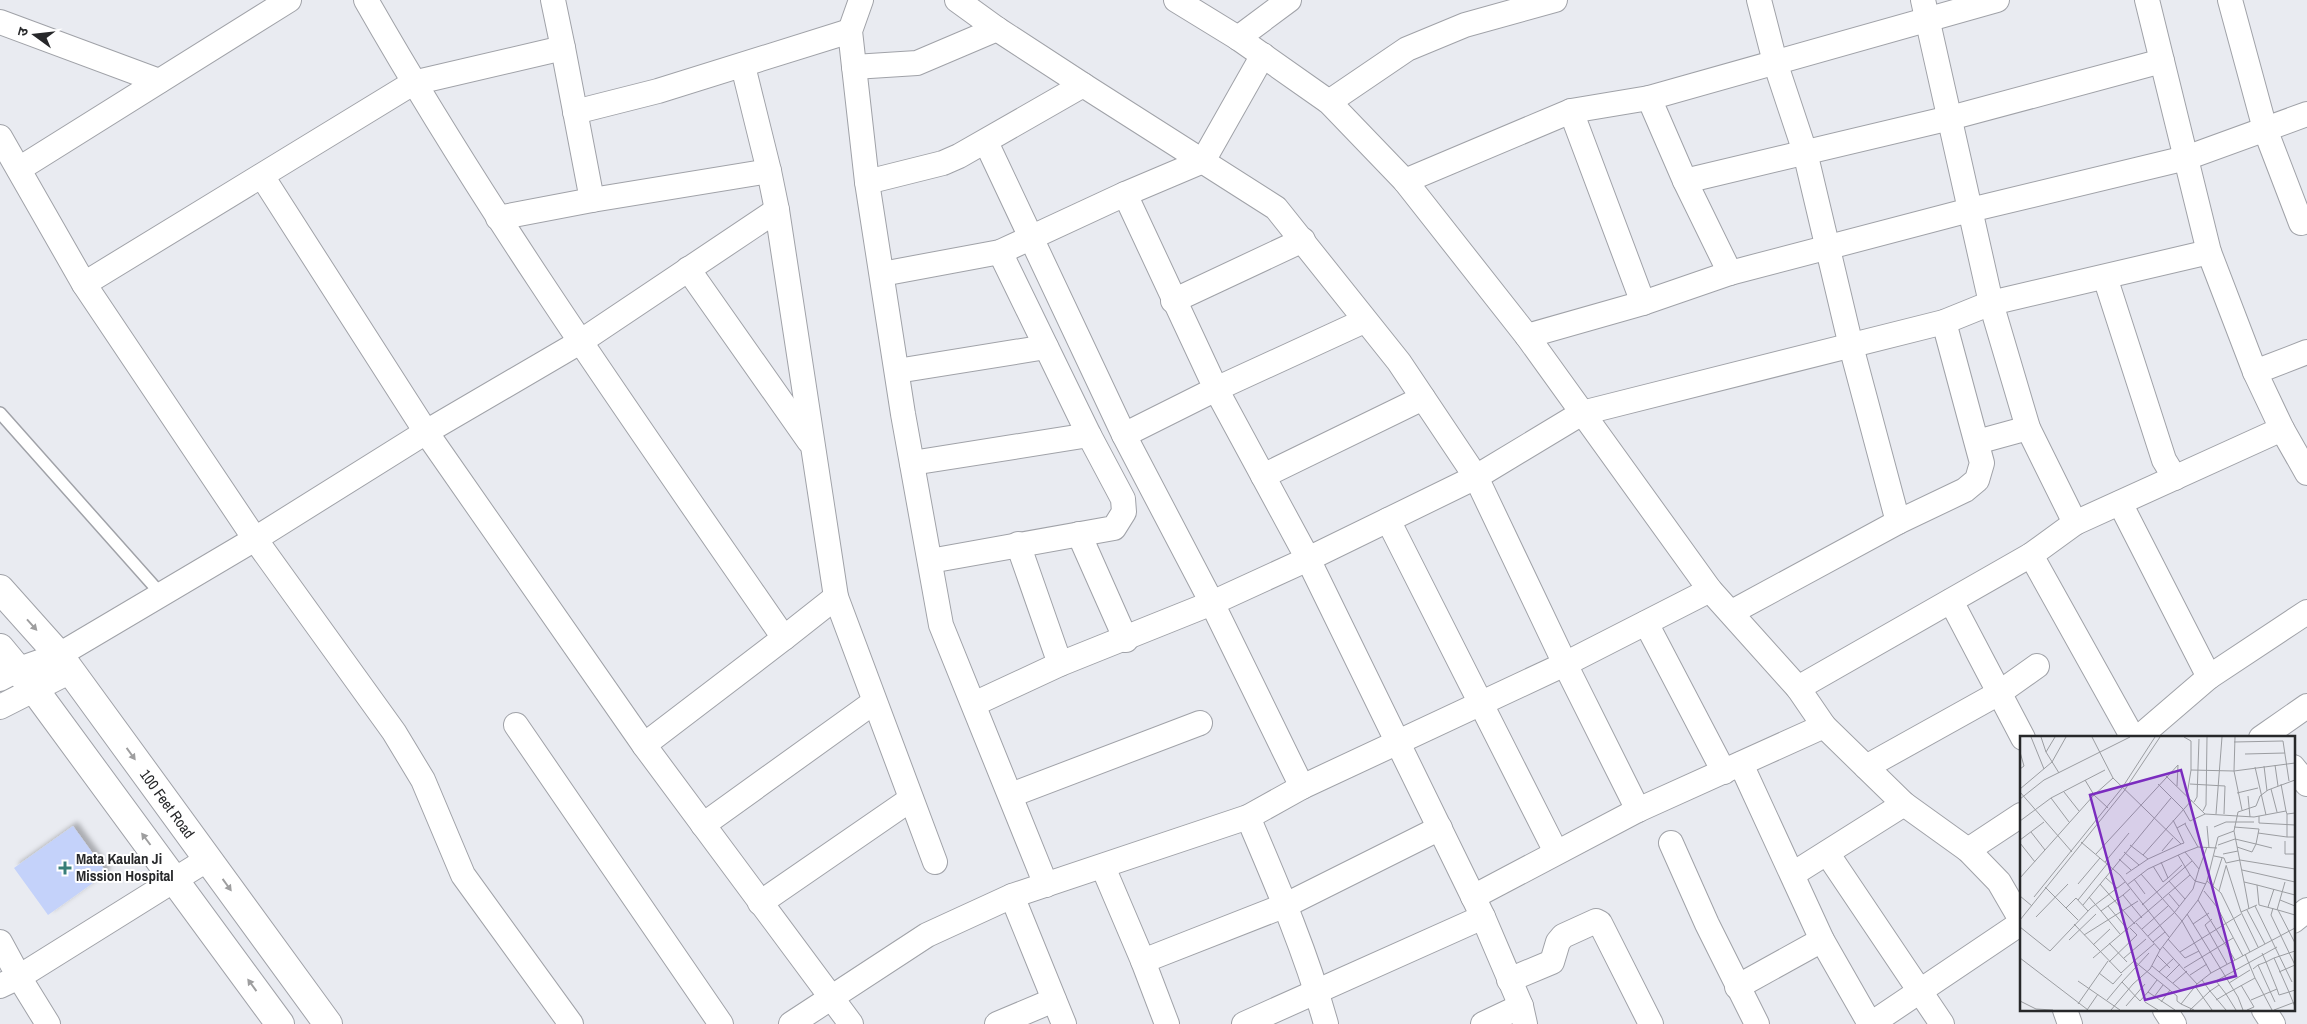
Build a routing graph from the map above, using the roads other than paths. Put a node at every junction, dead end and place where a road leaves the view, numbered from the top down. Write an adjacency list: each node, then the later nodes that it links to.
1 (366, 0): 25 (street)
2 (553, 0): 18 (street)
3 (861, 0): 16 (street)
4 (957, 0): 15 (street)
5 (1176, 0): 17 (street)
6 (1289, 0): 17 (street)
7 (1555, 0): 28 (street)
8 (1760, 0): 21 (street)
9 (1997, 0): 13 (street)
10 (2147, 0): 20 (street)
11 (2230, 0): 33 (street)
12 (277, 3): 24 (street)
13 (1926, 10): 21 (street); 32 (street)
14 (0, 22): 24 (street)
15 (997, 29): 23 (street); 26 (street)
16 (850, 31): 22 (street); 23 (street)
17 (1238, 38): 19 (street)
18 (563, 48): 25 (street); 30 (street)
19 (1263, 54): 28 (street); 38 (street)
20 (2162, 61): 32 (street); 37 (street)
21 (1776, 62): 27 (street); 36 (street)
22 (743, 66): 30 (street); 40 (street)
23 (854, 67): 44 (street)
24 (159, 81): 39 (street)
25 (413, 83): 41 (street); 49 (street)
26 (1083, 85): 35 (street); 38 (street)
27 (1649, 98): 29 (street); 43 (street)
28 (1330, 102): 42 (street)
29 (1571, 111): 42 (street); 62 (street)
30 (575, 112): 46 (street)
31 (2307, 114): 33 (street)
32 (1950, 118): 36 (street); 48 (street)
33 (2265, 129): 37 (street); 50 (street)
34 (0, 137): 39 (street)
35 (986, 142): 44 (street); 51 (street)
36 (1805, 152): 43 (street); 53 (street)
37 (2186, 158): 48 (street); 55 (street)
38 (1203, 161): 45 (street); 52 (street)
39 (18, 169): 60 (street)
40 (768, 171): 46 (street); 47 (street)
41 (262, 176): 60 (street); 79 (street)
42 (1405, 181): 66 (street)
43 (1685, 181): 57 (street)
44 (867, 182): 58 (street)
45 (1125, 194): 51 (street); 61 (street)
46 (592, 200): 49 (street)
47 (777, 210): 56 (street); 83 (street)
48 (1970, 210): 53 (street); 63 (street)
49 (498, 218): 67 (street)
50 (2307, 221)
51 (1030, 237): 54 (street); 81 (street)
52 (1303, 240): 61 (street); 64 (street)
53 (1829, 247): 57 (street); 68 (street)
54 (1000, 252): 58 (street); 69 (street)
55 (2209, 252): 59 (street); 72 (street)
56 (688, 269): 67 (street); 83 (street)
57 (1730, 273): 62 (street)
58 (882, 274): 71 (street)
59 (2105, 277): 63 (street); 88 (street)
60 (84, 284): 94 (street)
61 (1173, 302): 73 (street)
62 (1643, 303): 66 (street)
63 (1991, 304): 65 (street); 77 (street)
64 (1364, 321): 73 (street); 74 (street)
65 (1944, 322): 68 (street); 82 (street)
66 (1527, 336): 76 (street)
67 (580, 342): 79 (street); 108 (street)
68 (1851, 346): 76 (street); 91 (street)
69 (1046, 347): 71 (street); 80 (street)
70 (2307, 352): 72 (street)
71 (897, 371): 84 (street)
72 (2256, 372): 78 (street)
73 (1216, 389): 81 (street); 86 (street)
74 (1423, 398): 86 (street); 87 (street)
75 (0, 413): 101 (lane)
76 (1582, 413): 87 (street); 100 (street)
77 (2028, 428): 82 (street); 92 (street)
78 (2282, 429): 85 (street); 88 (street)
79 (426, 432): 94 (street); 132 (street)
80 (1089, 435): 84 (street); 93 (street)
81 (1124, 435): 104 (street)
82 (1976, 442): 91 (street)
83 (812, 445): 102 (street)
84 (912, 463): 98 (street)
85 (2305, 464)
86 (1262, 476): 97 (street)
87 (1476, 477): 90 (street); 113 (street)
88 (2175, 478): 89 (street)
89 (2120, 503): 92 (street); 115 (street)
90 (1388, 520): 97 (street); 120 (street)
91 (1898, 522): 105 (street)
92 (2075, 523): 96 (street)
93 (1079, 534): 95 (street); 109 (street)
94 (255, 539): 101 (street); 179 (street)
95 (1018, 544): 98 (street); 112 (street)
96 (2031, 555): 103 (street); 128 (street)
97 (1308, 559): 104 (street); 131 (street)
98 (930, 561): 121 (street)
99 (0, 589): 111 (main road, 100 Feet Road, one-way to 111)
100 (1710, 590): 105 (street); 107 (street)
101 (161, 594): 111 (street)
102 (836, 597): 108 (street); 119 (street)
103 (1951, 601): 117 (street); 118 (street)
104 (1212, 603): 109 (street); 137 (street)
105 (1732, 612): 117 (street)
106 (2307, 612): 115 (street)
107 (1646, 623): 113 (street); 134 (street)
108 (784, 638): 132 (street)
109 (1126, 640): 112 (street)
110 (0, 648): 116 (main road)
111 (65, 663): 116 (street); 150 (main road, 100 Feet Road, one-way to 150)
112 (1060, 664): 121 (street)
113 (1565, 664): 120 (street); 141 (street)
114 (2037, 666): 118 (street)
115 (2209, 677): 129 (street)
116 (18, 679): 123 (street); 154 (main road, one-way to 116)
117 (1798, 688): 126 (street)
118 (1999, 692): 127 (street); 133 (street)
119 (874, 702): 139 (street); 144 (street)
120 (1482, 703): 131 (street); 148 (street)
121 (974, 704): 138 (street)
122 (2307, 706): 130 (street)
123 (0, 707)
124 (1200, 723): 138 (street)
125 (516, 725): 180 (street)
126 (1824, 726): 133 (street); 134 (street)
127 (2022, 736)
128 (2132, 736)
129 (2140, 736)
130 (2266, 736)
131 (1396, 743): 137 (street); 145 (street)
132 (644, 745): 144 (street)
133 (1866, 767): 140 (street)
134 (1733, 768): 141 (street); 153 (street)
135 (2294, 768): 136 (street)
136 (2307, 784)
137 (1302, 787): 143 (street)
138 (1011, 795): 155 (street)
139 (911, 799): 151 (street); 157 (street)
140 (1904, 804): 147 (street); 149 (street)
141 (1638, 810): 148 (street)
142 (2020, 816): 147 (street)
143 (1248, 817): 152 (street); 158 (street)
144 (703, 825): 157 (street)
145 (1440, 828): 158 (street); 159 (street)
146 (1671, 843): 167 (street)
147 (1968, 850): 160 (street)
148 (1556, 852): 159 (street)
149 (1827, 853): 153 (street); 169 (street)
150 (208, 859): 154 (street); 178 (main road, 100 Feet Road, one-way to 178)
151 (935, 862)
152 (1103, 867): 155 (street); 164 (street)
153 (1793, 874): 162 (street)
154 (174, 878): 166 (street); 177 (main road, one-way to 154)
155 (1046, 885): 156 (street)
156 (1012, 896): 170 (street); 171 (street)
157 (760, 903): 170 (street)
158 (1286, 905): 164 (street); 168 (street)
159 (1478, 907): 165 (street); 168 (street)
160 (2020, 920)
161 (2020, 923): 169 (street)
162 (1822, 940): 167 (street); 191 (street)
163 (0, 942): 166 (street)
164 (1143, 961): 185 (street)
165 (1509, 980): 175 (street); 189 (street)
166 (9, 981): 176 (street)
167 (1737, 987): 190 (street)
168 (1317, 991): 186 (street); 187 (street)
169 (1920, 991): 191 (street); 192 (street)
170 (829, 997): 181 (street); 182 (street)
171 (1054, 1000): 183 (street); 184 (street)
172 (2066, 1012): 193 (street)
173 (2166, 1012): 194 (street)
174 (2265, 1012): 195 (street)
175 (1523, 1015): 188 (street)
176 (48, 1024)
177 (280, 1024)
178 (328, 1024)
179 (571, 1024)
180 (721, 1024)
181 (791, 1024)
182 (851, 1024)
183 (997, 1024)
184 (1064, 1024)
185 (1167, 1024)
186 (1244, 1024)
187 (1326, 1024)
188 (1484, 1024)
189 (1651, 1024)
190 (1757, 1024)
191 (1871, 1024)
192 (1942, 1024)
193 (2070, 1024)
194 (2174, 1024)
195 (2273, 1024)

